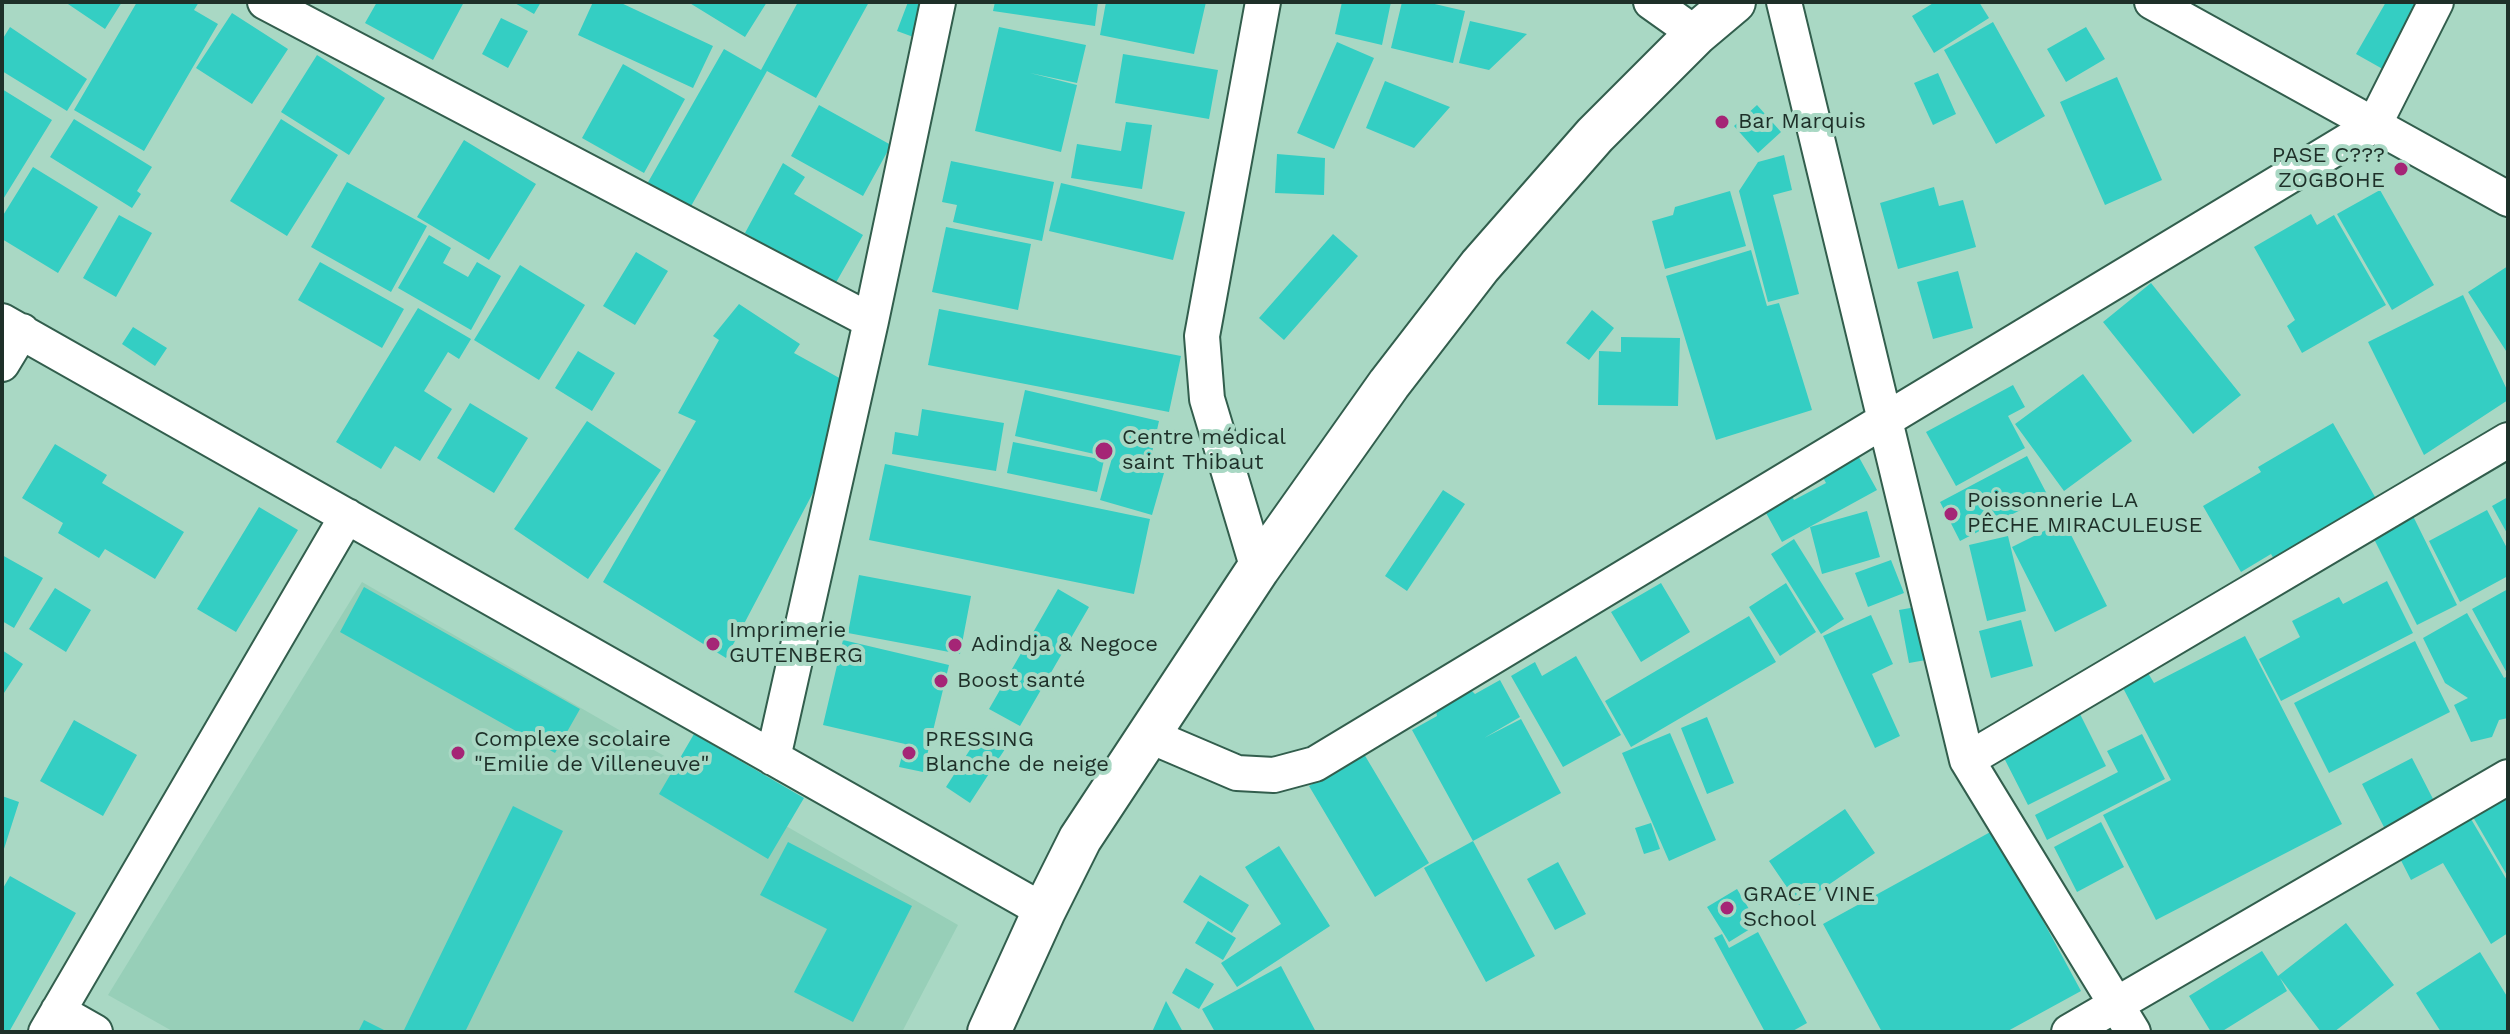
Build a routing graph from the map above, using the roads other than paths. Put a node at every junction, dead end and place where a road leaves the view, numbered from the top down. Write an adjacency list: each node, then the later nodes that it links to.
1 (265, 2): 12 (street)
2 (938, 2): 12 (street)
3 (1263, 2): 18 (street)
4 (1651, 2): 9 (street)
5 (1734, 2): 9 (street)
6 (1784, 2): 15 (street)
7 (2152, 2): 10 (street)
8 (2436, 2): 10 (street)
9 (1696, 34): 18 (street)
10 (2374, 125): 11 (street); 15 (street)
11 (2508, 199)
12 (871, 321): 20 (street)
13 (12, 326): 14 (street); 17 (street)
14 (2, 364)
15 (1885, 418): 19 (street); 21 (street)
16 (2508, 440): 21 (street)
17 (347, 516): 20 (street); 25 (street)
18 (1258, 569): 19 (street)
19 (1148, 735): 23 (street)
20 (773, 758): 23 (street)
21 (1967, 760): 24 (street)
22 (2508, 777): 24 (street)
23 (1044, 911): 27 (street)
24 (2124, 1018): 28 (street)
25 (52, 1022): 26 (street)
26 (95, 1032)
27 (989, 1032)
28 (2069, 1032)

